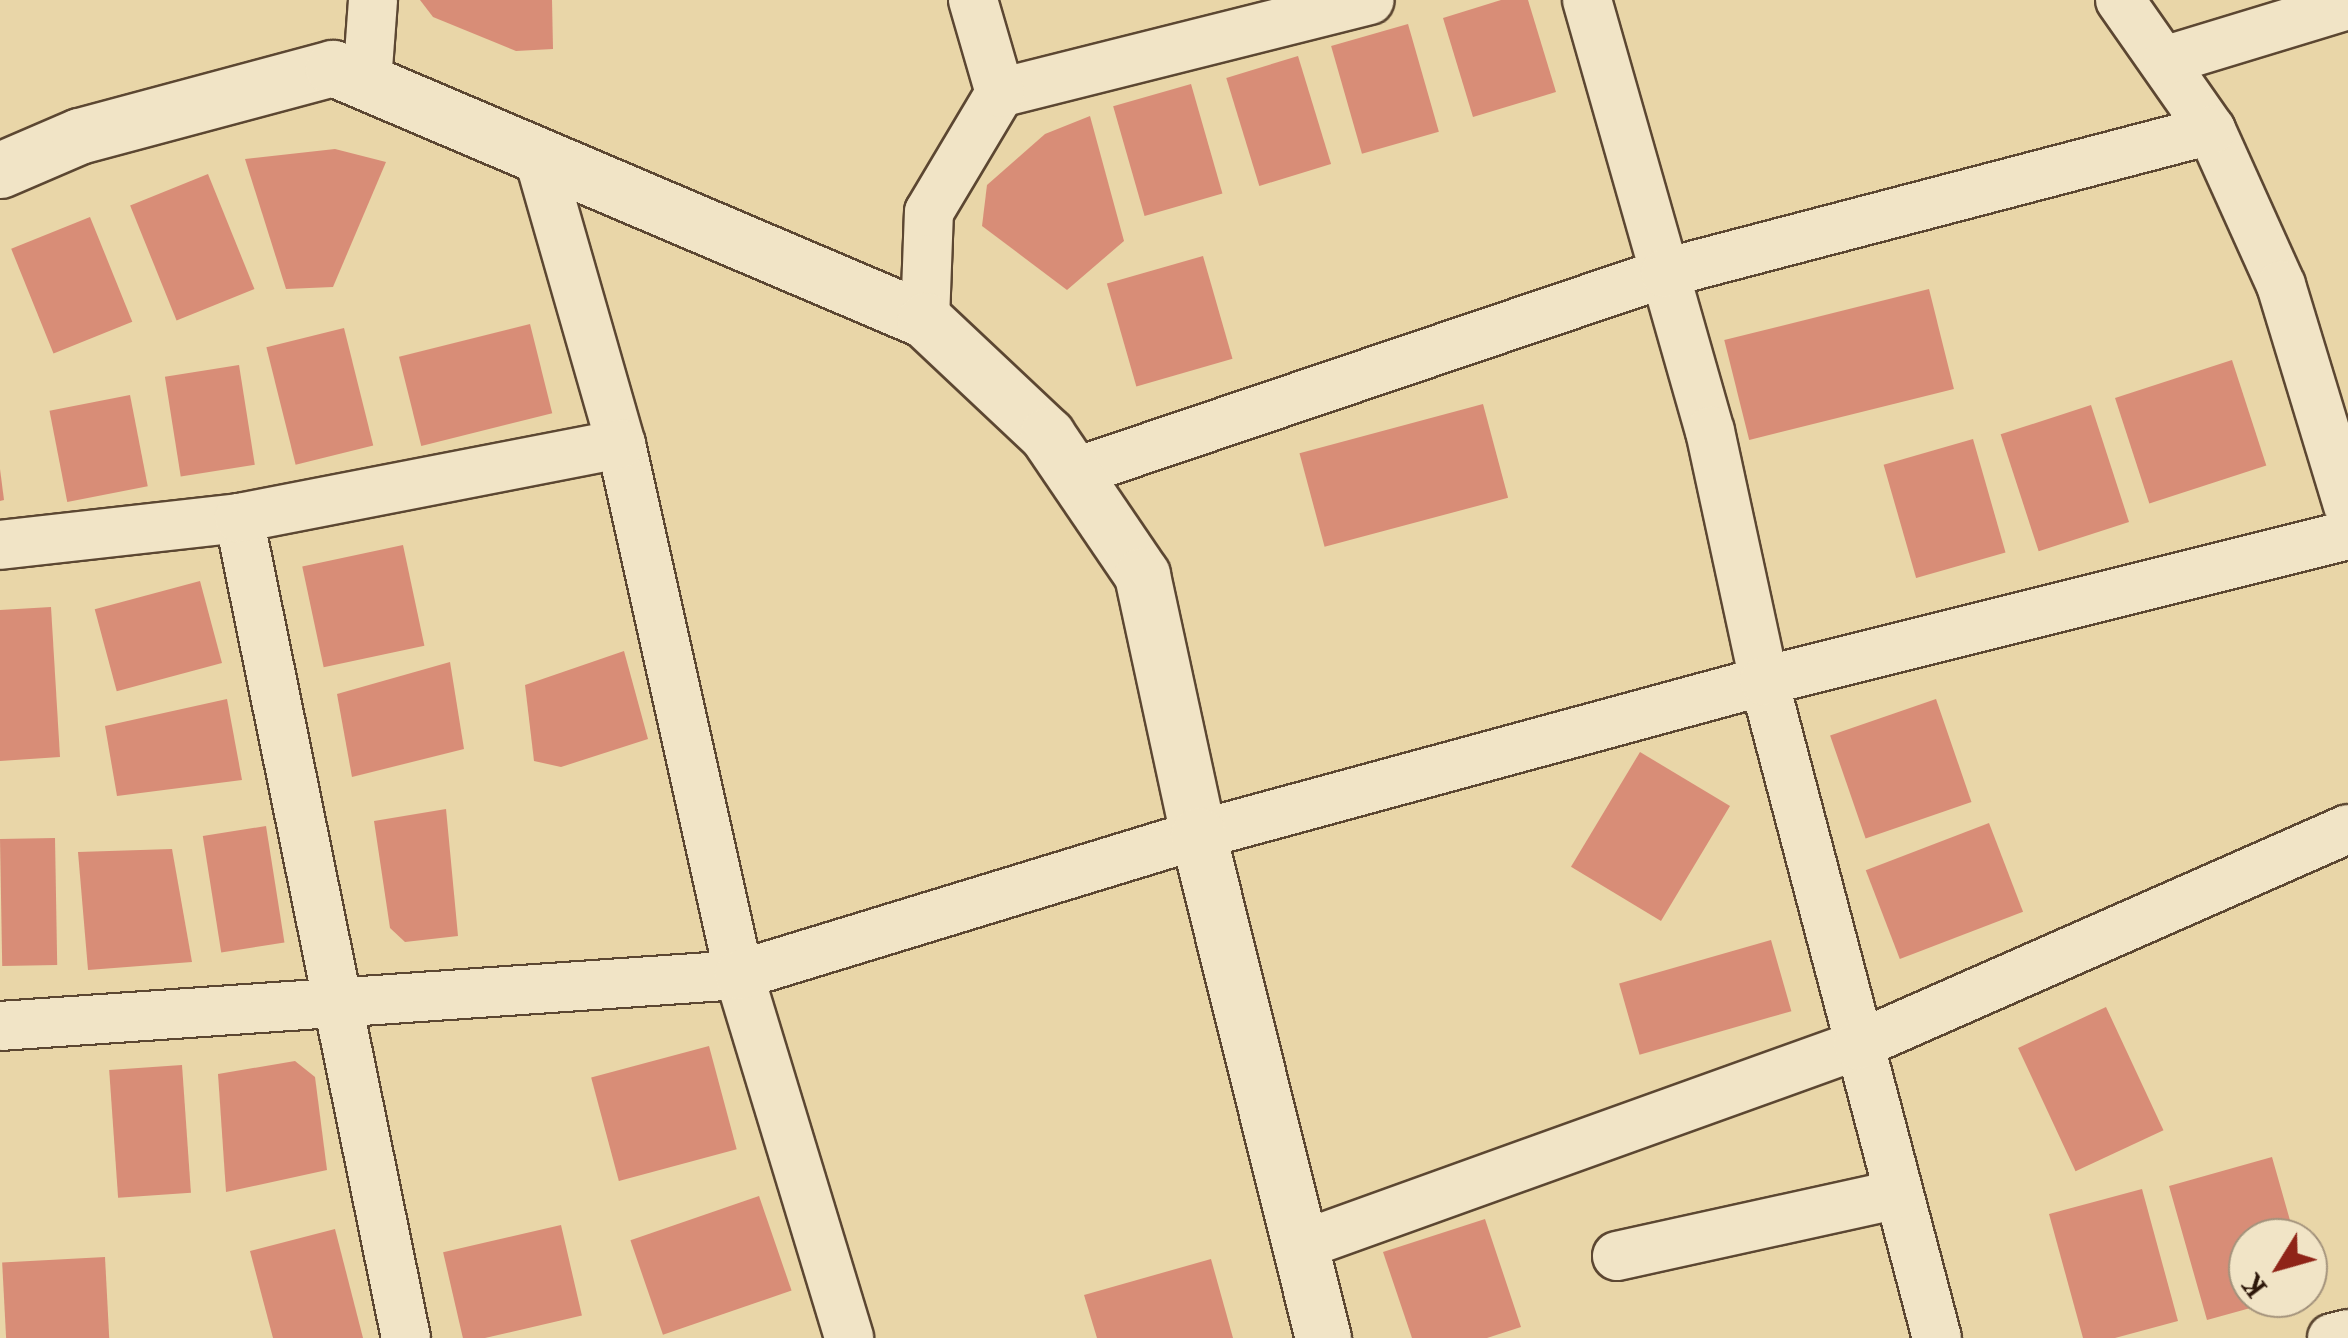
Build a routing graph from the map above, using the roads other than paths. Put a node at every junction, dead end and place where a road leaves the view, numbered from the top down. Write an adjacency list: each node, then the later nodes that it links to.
1 (373, 0): 8 (street)
2 (973, 0): 9 (street)
3 (1368, 0): 9 (street)
4 (1587, 0): 13 (street)
5 (2120, 0): 7 (street)
6 (2348, 5): 7 (street)
7 (2167, 60): 10 (street)
8 (368, 82): 11 (street); 12 (street)
9 (1000, 93): 14 (street)
10 (2211, 130): 13 (street); 17 (street)
11 (538, 155): 14 (street); 15 (street)
12 (0, 170)
13 (1666, 274): 16 (street); 21 (street)
14 (925, 320): 16 (street)
15 (622, 444): 18 (street); 24 (street)
16 (1073, 472): 23 (street)
17 (2348, 506)
18 (238, 518): 20 (street); 25 (street)
19 (2348, 535): 21 (street)
20 (0, 545)
21 (1764, 682): 23 (street); 27 (street)
22 (2348, 828): 27 (street)
23 (1198, 835): 24 (street); 29 (street)
24 (739, 975): 25 (street); 33 (street)
25 (340, 1005): 26 (street); 32 (street)
26 (0, 1026)
27 (1858, 1044): 28 (street); 29 (street)
28 (1895, 1195): 30 (street); 35 (street)
29 (1302, 1245): 34 (street)
30 (1617, 1256)
31 (2348, 1334): 36 (street)
32 (406, 1338)
33 (848, 1338)
34 (1323, 1338)
35 (1937, 1338)
36 (2332, 1338)

